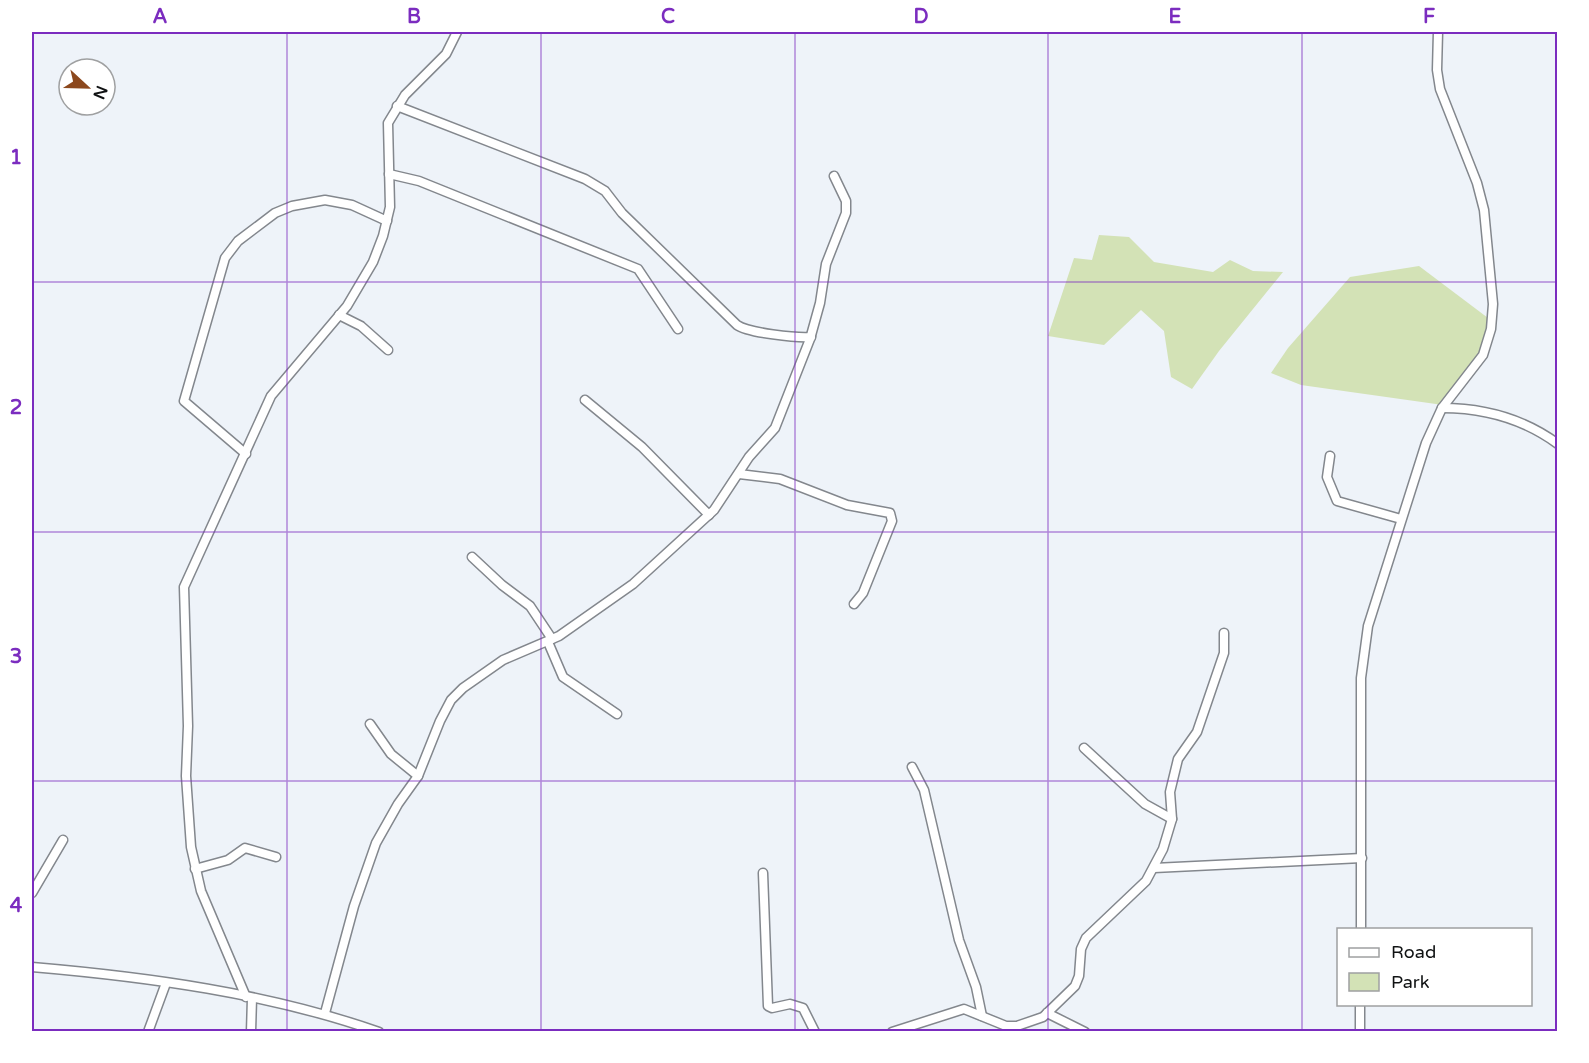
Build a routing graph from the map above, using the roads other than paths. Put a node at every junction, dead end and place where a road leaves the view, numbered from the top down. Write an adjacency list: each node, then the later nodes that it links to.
1 (457, 32): 3 (street)
2 (1438, 32): 12 (street)
3 (398, 106): 4 (street); 9 (street)
4 (389, 174): 6 (street); 8 (street)
5 (834, 176): 9 (street)
6 (387, 221): 7 (street); 14 (street)
7 (339, 315): 10 (street); 14 (street)
8 (678, 329)
9 (810, 337): 16 (street)
10 (388, 350)
11 (585, 399): 17 (street)
12 (1442, 408): 13 (street); 18 (street)
13 (1557, 444)
14 (246, 454): 33 (street)
15 (1330, 456): 18 (street)
16 (739, 474): 17 (street); 20 (street)
17 (709, 515): 22 (street)
18 (1401, 519): 31 (street)
19 (472, 557): 22 (street)
20 (854, 604)
21 (1224, 633): 28 (street)
22 (550, 641): 23 (street); 27 (street)
23 (617, 714)
24 (370, 724): 27 (street)
25 (1084, 748): 28 (street)
26 (912, 767): 43 (street)
27 (418, 776): 41 (street)
28 (1172, 819): 32 (street)
29 (63, 840): 35 (street)
30 (276, 857): 33 (street)
31 (1362, 858): 32 (street); 36 (street)
32 (1154, 868): 42 (street)
33 (195, 869): 39 (street)
34 (763, 873): 48 (street)
35 (32, 893)
36 (1361, 928)
37 (32, 967): 38 (street)
38 (166, 983): 39 (street); 45 (street)
39 (249, 998): 41 (street); 46 (street)
40 (1360, 1006): 51 (street)
41 (325, 1013): 44 (street)
42 (1047, 1013): 43 (street); 50 (street)
43 (982, 1016): 49 (street)
44 (358, 1028): 47 (street)
45 (148, 1032)
46 (251, 1032)
47 (379, 1032)
48 (815, 1032)
49 (892, 1032)
50 (1085, 1032)
51 (1360, 1032)

